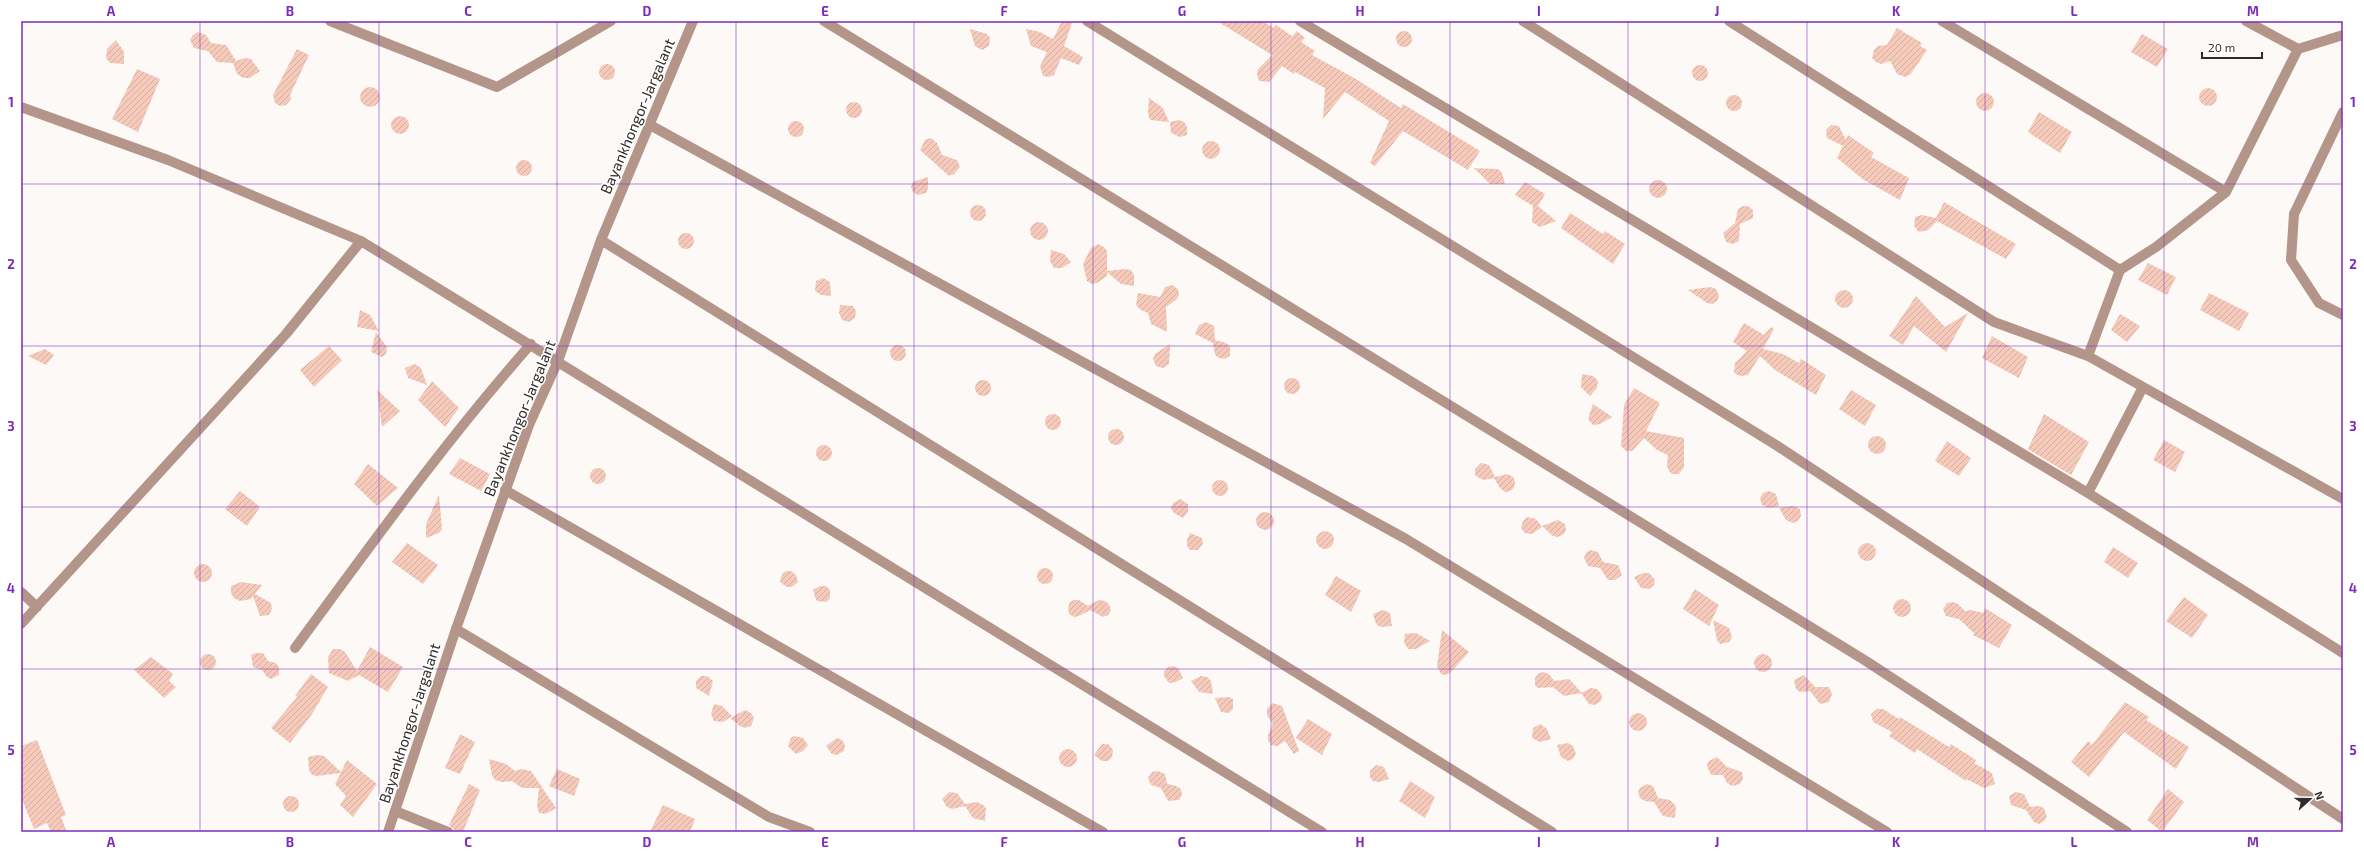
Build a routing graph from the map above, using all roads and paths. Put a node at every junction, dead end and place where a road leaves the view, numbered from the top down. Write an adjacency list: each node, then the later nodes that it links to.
1 (330, 21): 2 (street)
2 (611, 21)
3 (694, 21): 15 (street, Bayankhongor-Jargalant)
4 (824, 21): 43 (street)
5 (1087, 21): 35 (street)
6 (1300, 21): 26 (street)
7 (1523, 21): 22 (street)
8 (1729, 21): 19 (street)
9 (1942, 21): 16 (street)
10 (2246, 21): 12 (street)
11 (2343, 35): 12 (street)
12 (2298, 49): 16 (street)
13 (21, 107): 18 (street)
14 (2343, 112): 20 (street)
15 (650, 125): 17 (street, Bayankhongor-Jargalant); 42 (street)
16 (2226, 192): 19 (street)
17 (601, 240): 23 (street, Bayankhongor-Jargalant); 41 (street)
18 (361, 241): 21 (street); 29 (street)
19 (2120, 270): 22 (street)
20 (2343, 315)
21 (531, 344): 23 (street); 32 (street)
22 (2088, 356): 24 (street)
23 (558, 361): 25 (street, Bayankhongor-Jargalant); 40 (street)
24 (2144, 387): 26 (street); 27 (street)
25 (505, 490): 31 (street, Bayankhongor-Jargalant); 39 (street)
26 (2088, 493): 33 (street)
27 (2343, 499)
28 (21, 592): 29 (street)
29 (37, 606): 30 (street)
30 (21, 624)
31 (456, 629): 34 (street, Bayankhongor-Jargalant); 38 (street)
32 (295, 648)
33 (2343, 653)
34 (395, 811): 36 (street, Bayankhongor-Jargalant); 37 (street)
35 (2343, 819)
36 (388, 832)
37 (448, 832)
38 (810, 832)
39 (1103, 832)
40 (1322, 832)
41 (1552, 832)
42 (1887, 832)
43 (2127, 832)

